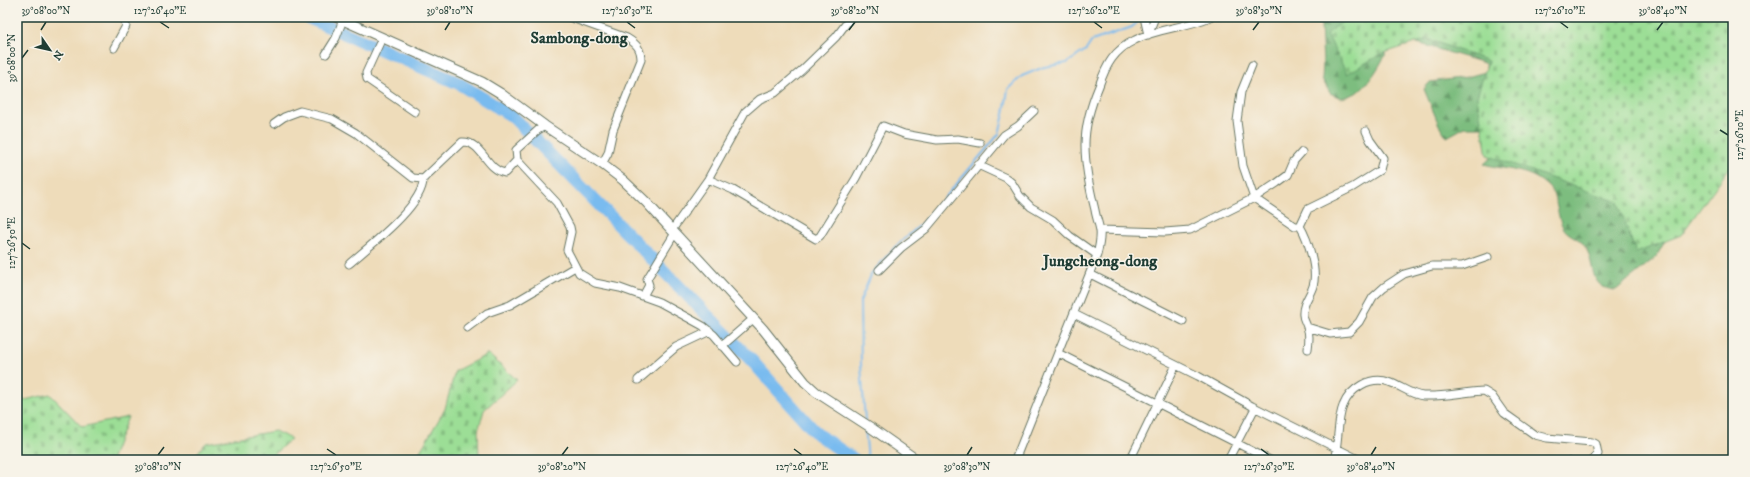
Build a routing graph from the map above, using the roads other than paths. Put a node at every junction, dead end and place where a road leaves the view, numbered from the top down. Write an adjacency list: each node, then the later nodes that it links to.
1 (124, 17): 10 (street)
2 (569, 17): 21 (street)
3 (851, 17): 24 (street)
4 (1155, 17): 8 (street)
5 (1210, 17): 8 (street)
6 (1144, 19): 8 (street)
7 (341, 20): 9 (main road); 11 (street)
8 (1148, 35): 27 (street)
9 (381, 40): 14 (street); 16 (main road)
10 (114, 48)
11 (326, 54)
12 (1252, 64): 25 (street)
13 (1034, 110): 22 (street)
14 (415, 112)
15 (274, 124): 23 (street)
16 (542, 128): 20 (street); 21 (main road)
17 (1366, 130): 26 (street)
18 (980, 143): 24 (street)
19 (1302, 152): 25 (street)
20 (517, 160): 23 (street); 32 (street)
21 (602, 164): 28 (main road)
22 (978, 165): 29 (street); 33 (street)
23 (423, 179): 31 (street)
24 (708, 179): 28 (street)
25 (1254, 198): 26 (street); 27 (street)
26 (1300, 226): 39 (street)
27 (1100, 230): 29 (street)
28 (674, 232): 35 (street); 37 (main road)
29 (1097, 255): 34 (street)
30 (1488, 257): 39 (street)
31 (349, 264)
32 (575, 267): 35 (street); 40 (street)
33 (879, 270)
34 (1090, 274): 36 (street); 38 (street)
35 (643, 296): 41 (street)
36 (1074, 314): 44 (street); 46 (street)
37 (753, 319): 42 (street); 52 (main road)
38 (1183, 321)
39 (1307, 326): 43 (street)
40 (467, 328)
41 (710, 331): 42 (street); 47 (street)
42 (723, 345): 45 (street)
43 (1308, 349)
44 (1058, 353): 48 (street); 53 (street)
45 (737, 362)
46 (1176, 365): 48 (street); 49 (street)
47 (638, 380)
48 (1159, 402): 50 (street); 54 (street)
49 (1255, 408): 50 (street); 51 (street)
50 (1237, 443): 55 (street); 56 (street)
51 (1337, 449): 57 (street); 58 (street); 59 (street)
52 (917, 460)
53 (1015, 460)
54 (1130, 460)
55 (1228, 460)
56 (1270, 460)
57 (1334, 460)
58 (1360, 460)
59 (1593, 460)

